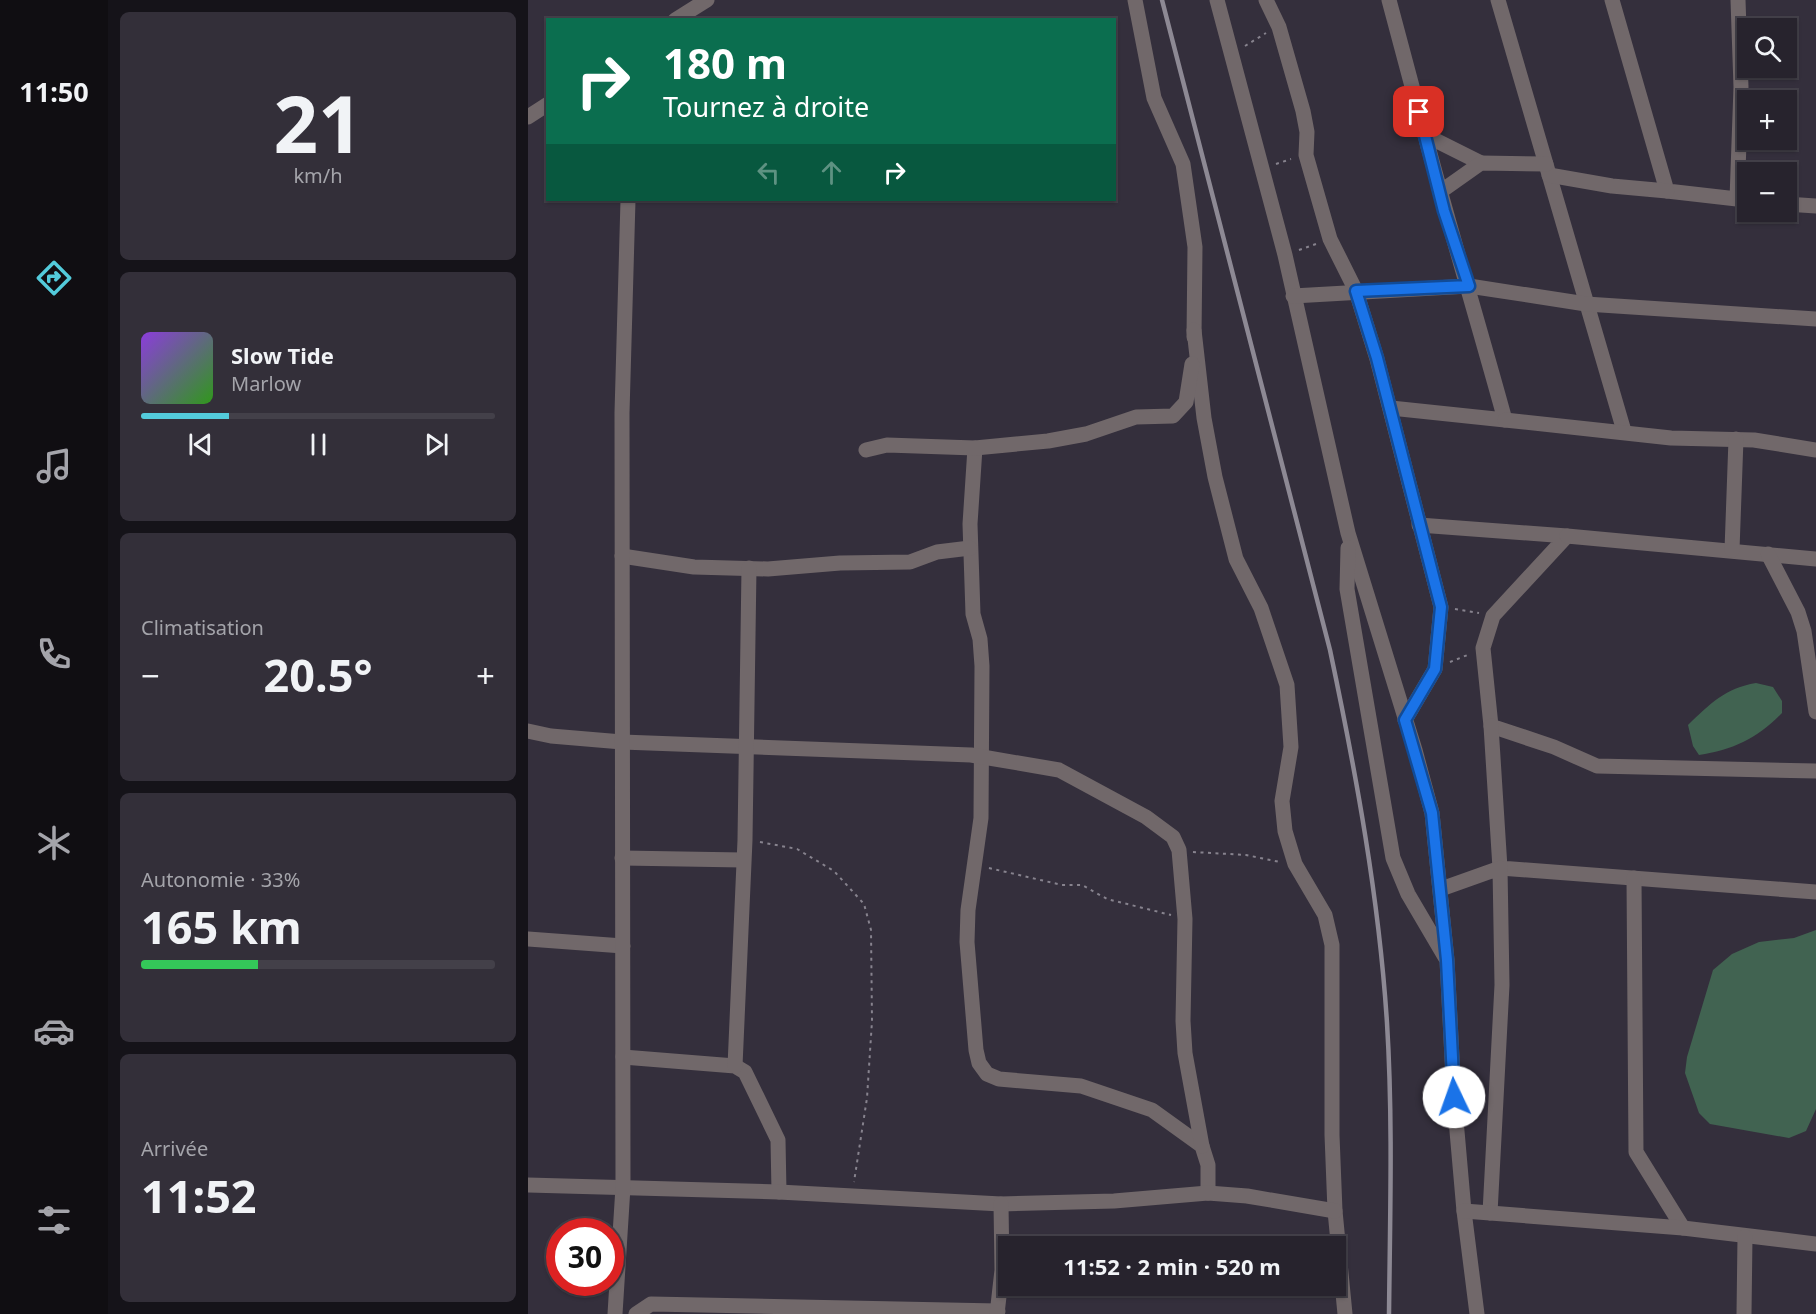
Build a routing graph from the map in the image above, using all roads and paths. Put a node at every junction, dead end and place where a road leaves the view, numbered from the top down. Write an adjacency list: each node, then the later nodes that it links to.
1 (707, 0): 9 (street)
2 (1135, 0): 33 (street)
3 (1217, 0): 11 (street)
4 (1266, 0): 10 (street)
5 (1389, 0): 14 (street)
6 (1498, 0): 19 (street)
7 (1612, 0): 20 (street)
8 (1738, 0): 16 (street)
9 (678, 18)
10 (1279, 27): 11 (path); 15 (street)
11 (1231, 54): 18 (street)
12 (546, 105): 13 (street)
13 (528, 117)
14 (1425, 135): 17 (street); 21 (street)
15 (1306, 155): 18 (path); 26 (street)
16 (1742, 162)
17 (1480, 163): 19 (street); 21 (street)
18 (1262, 168): 27 (street)
19 (1548, 170): 20 (street); 31 (street)
20 (1666, 191): 22 (street)
21 (1440, 192): 28 (street)
22 (1737, 199)
23 (628, 201): 47 (street)
24 (1797, 205): 25 (street)
25 (1816, 206)
26 (1330, 239): 27 (path); 29 (street)
27 (1285, 255): 30 (street)
28 (1469, 286): 29 (street); 31 (street); 35 (street)
29 (1356, 291): 30 (street); 34 (street)
30 (1293, 296): 42 (street)
31 (1586, 304): 32 (street); 36 (street)
32 (1816, 319)
33 (1194, 330): 38 (street); 66 (street)
34 (1390, 408): 35 (street); 41 (street)
35 (1505, 420): 36 (street)
36 (1624, 431): 37 (street)
37 (1736, 439): 40 (street); 45 (street)
38 (975, 448): 39 (street); 44 (street)
39 (866, 450)
40 (1816, 450)
41 (1419, 525): 43 (street); 50 (street)
42 (1348, 533): 55 (street); 75 (street)
43 (1567, 536): 45 (street); 51 (street)
44 (970, 548): 49 (street); 60 (street)
45 (1732, 550): 46 (street)
46 (1768, 554): 48 (street); 54 (street)
47 (622, 556): 49 (street); 58 (street)
48 (1816, 559)
49 (749, 567): 59 (street)
50 (1441, 607): 51 (path); 53 (street)
51 (1493, 616): 52 (street)
52 (1484, 648): 53 (path); 56 (street)
53 (1435, 669): 55 (street)
54 (1816, 712)
55 (1405, 720): 70 (street)
56 (1491, 726): 61 (street); 68 (street)
57 (528, 731): 58 (street)
58 (622, 742): 59 (street); 64 (street)
59 (748, 746): 60 (street); 62 (street)
60 (980, 756): 63 (street); 67 (street)
61 (1816, 771)
62 (745, 840): 65 (street); 83 (path)
63 (1179, 850): 66 (path); 72 (street)
64 (622, 858): 65 (street); 74 (street)
65 (743, 860): 77 (street)
66 (1294, 864): 85 (street)
67 (974, 865): 72 (path); 78 (street)
68 (1500, 868): 69 (street); 70 (street); 87 (street)
69 (1634, 878): 71 (street); 88 (street)
70 (1441, 889): 75 (street)
71 (1816, 892)
72 (1185, 919): 78 (street)
73 (528, 939): 74 (street)
74 (623, 946): 76 (street)
75 (1447, 960): 86 (street)
76 (623, 1057): 77 (street); 80 (street)
77 (735, 1066): 81 (street)
78 (1202, 1146): 82 (street)
79 (528, 1185): 80 (street)
80 (623, 1187): 81 (street); 92 (street)
81 (778, 1192): 83 (street)
82 (1208, 1193): 84 (street); 85 (street)
83 (852, 1196): 84 (street)
84 (1001, 1204): 91 (street)
85 (1335, 1211): 94 (street)
86 (1464, 1211): 87 (street); 95 (street)
87 (1490, 1213): 88 (street)
88 (1683, 1228): 89 (street)
89 (1745, 1237): 90 (street); 96 (street)
90 (1816, 1244)
91 (997, 1312): 93 (street)
92 (615, 1314)
93 (636, 1314)
94 (1345, 1314)
95 (1477, 1314)
96 (1744, 1314)

